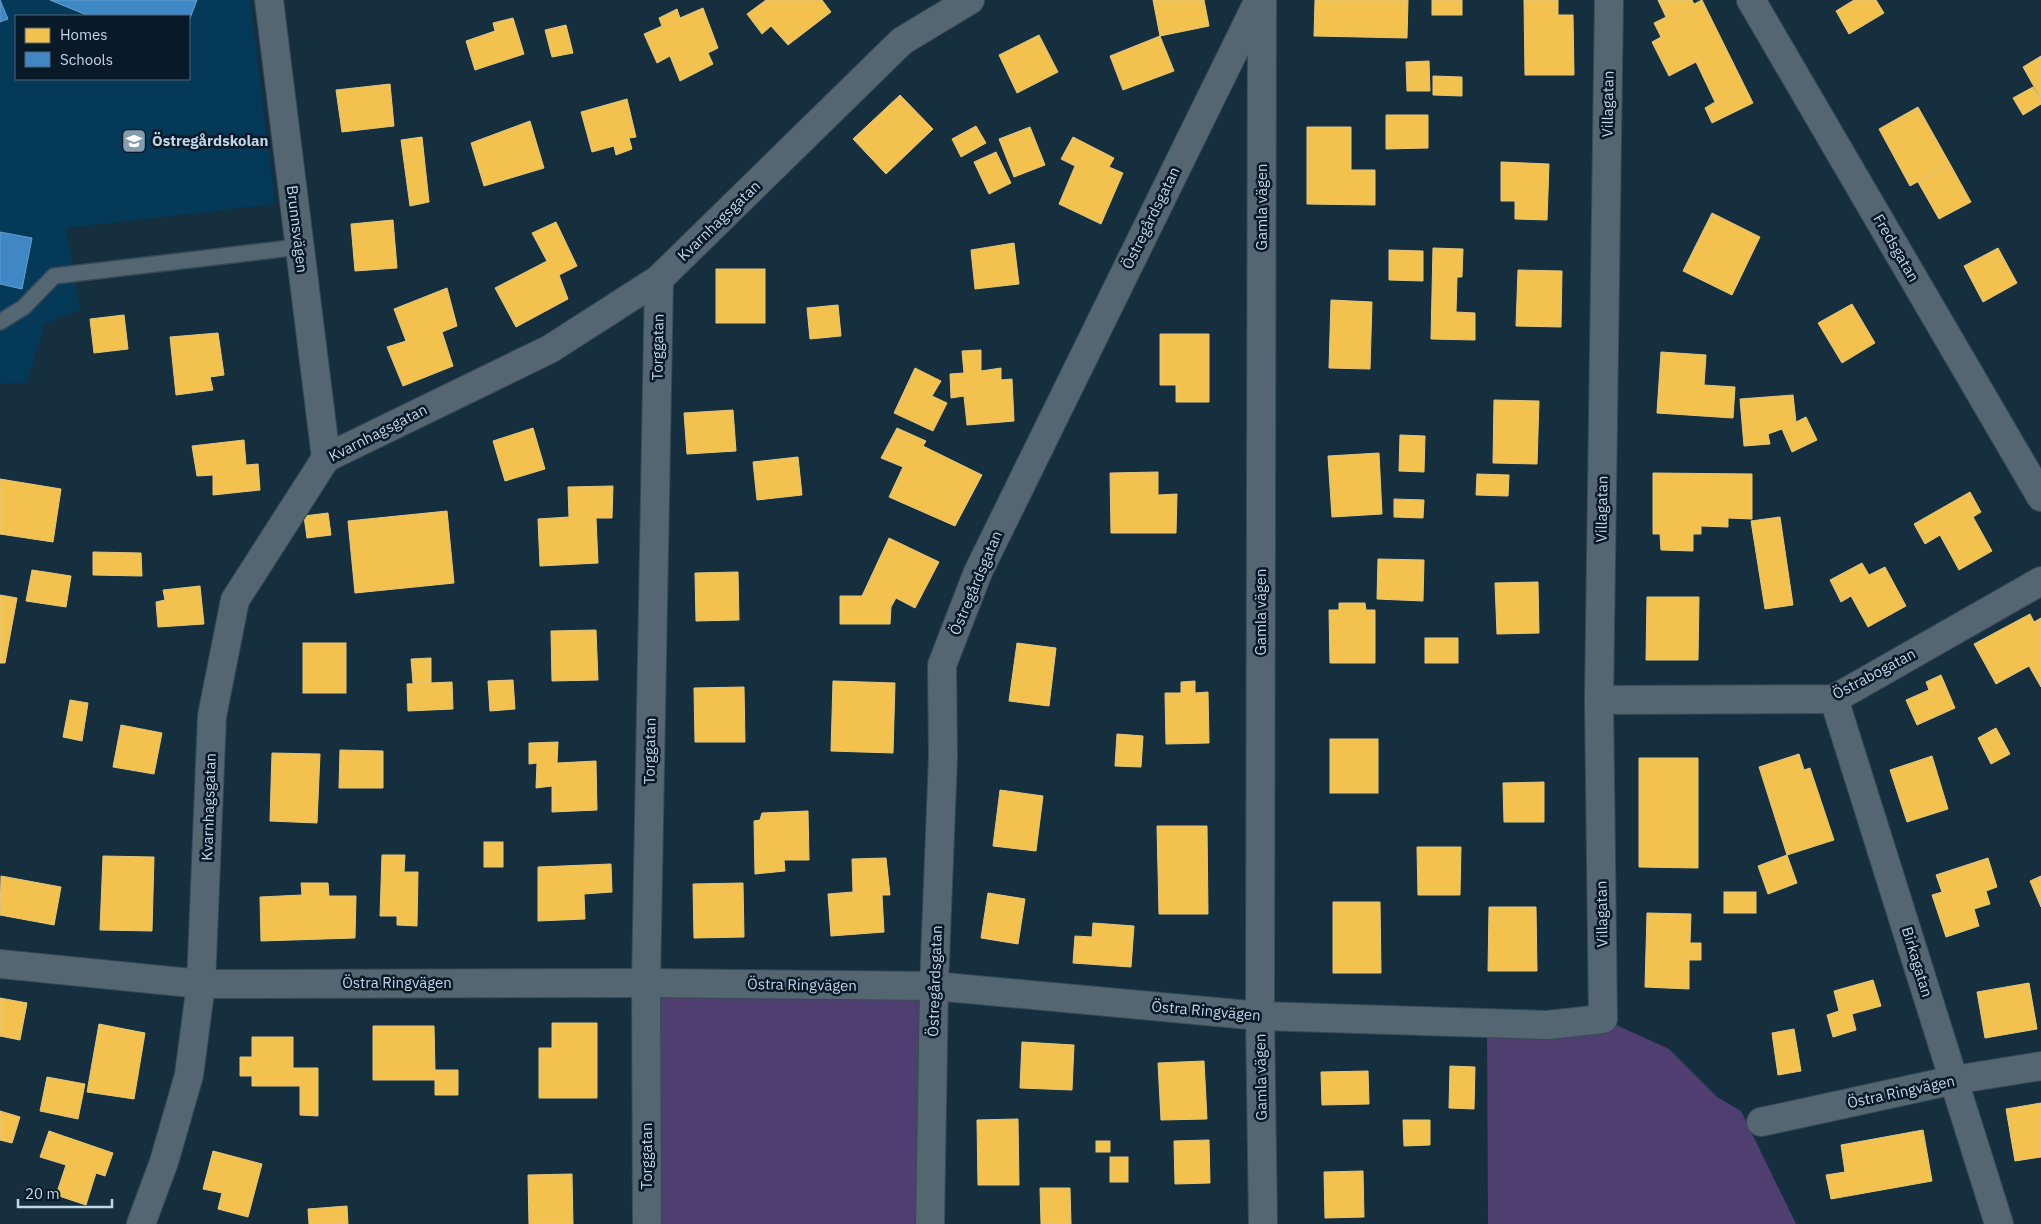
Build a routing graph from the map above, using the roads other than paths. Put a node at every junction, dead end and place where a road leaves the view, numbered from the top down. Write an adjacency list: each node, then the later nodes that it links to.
1 (268, 0): 6 (street, Brunnsvägen)
2 (970, 0): 7 (street, Kvarnhagsgatan)
3 (1261, 0): 17 (street, Östregårdsgatan); 18 (street, Gamla vägen)
4 (1609, 0): 13 (street, Villagatan)
5 (1751, 0): 10 (street, Fredsgatan)
6 (299, 247): 8 (lane); 9 (street, Brunnsvägen)
7 (659, 279): 9 (street, Kvarnhagsgatan); 15 (street, Torggatan)
8 (0, 322)
9 (326, 458): 16 (street, Kvarnhagsgatan)
10 (2041, 497)
11 (2041, 580): 12 (street, Östrabogatan)
12 (1834, 699): 13 (street, Östrabogatan); 21 (street, Birkagatan)
13 (1599, 700): 19 (street, Villagatan)
14 (0, 964): 16 (street, Östra Ringvägen)
15 (646, 983): 16 (street, Östra Ringvägen); 17 (street, Östra Ringvägen); 24 (street, Torggatan)
16 (201, 984): 23 (street, Kvarnhagsgatan)
17 (934, 986): 18 (street, Östra Ringvägen); 25 (street, Östregårdsgatan)
18 (1260, 1016): 19 (street, Östra Ringvägen); 26 (street, Gamla vägen)
19 (1603, 1019)
20 (2041, 1066): 21 (street, Östra Ringvägen)
21 (1954, 1080): 22 (street, Östra Ringvägen); 27 (street, Birkagatan)
22 (1761, 1122)
23 (141, 1224)
24 (647, 1224)
25 (930, 1224)
26 (1263, 1224)
27 (1999, 1224)

